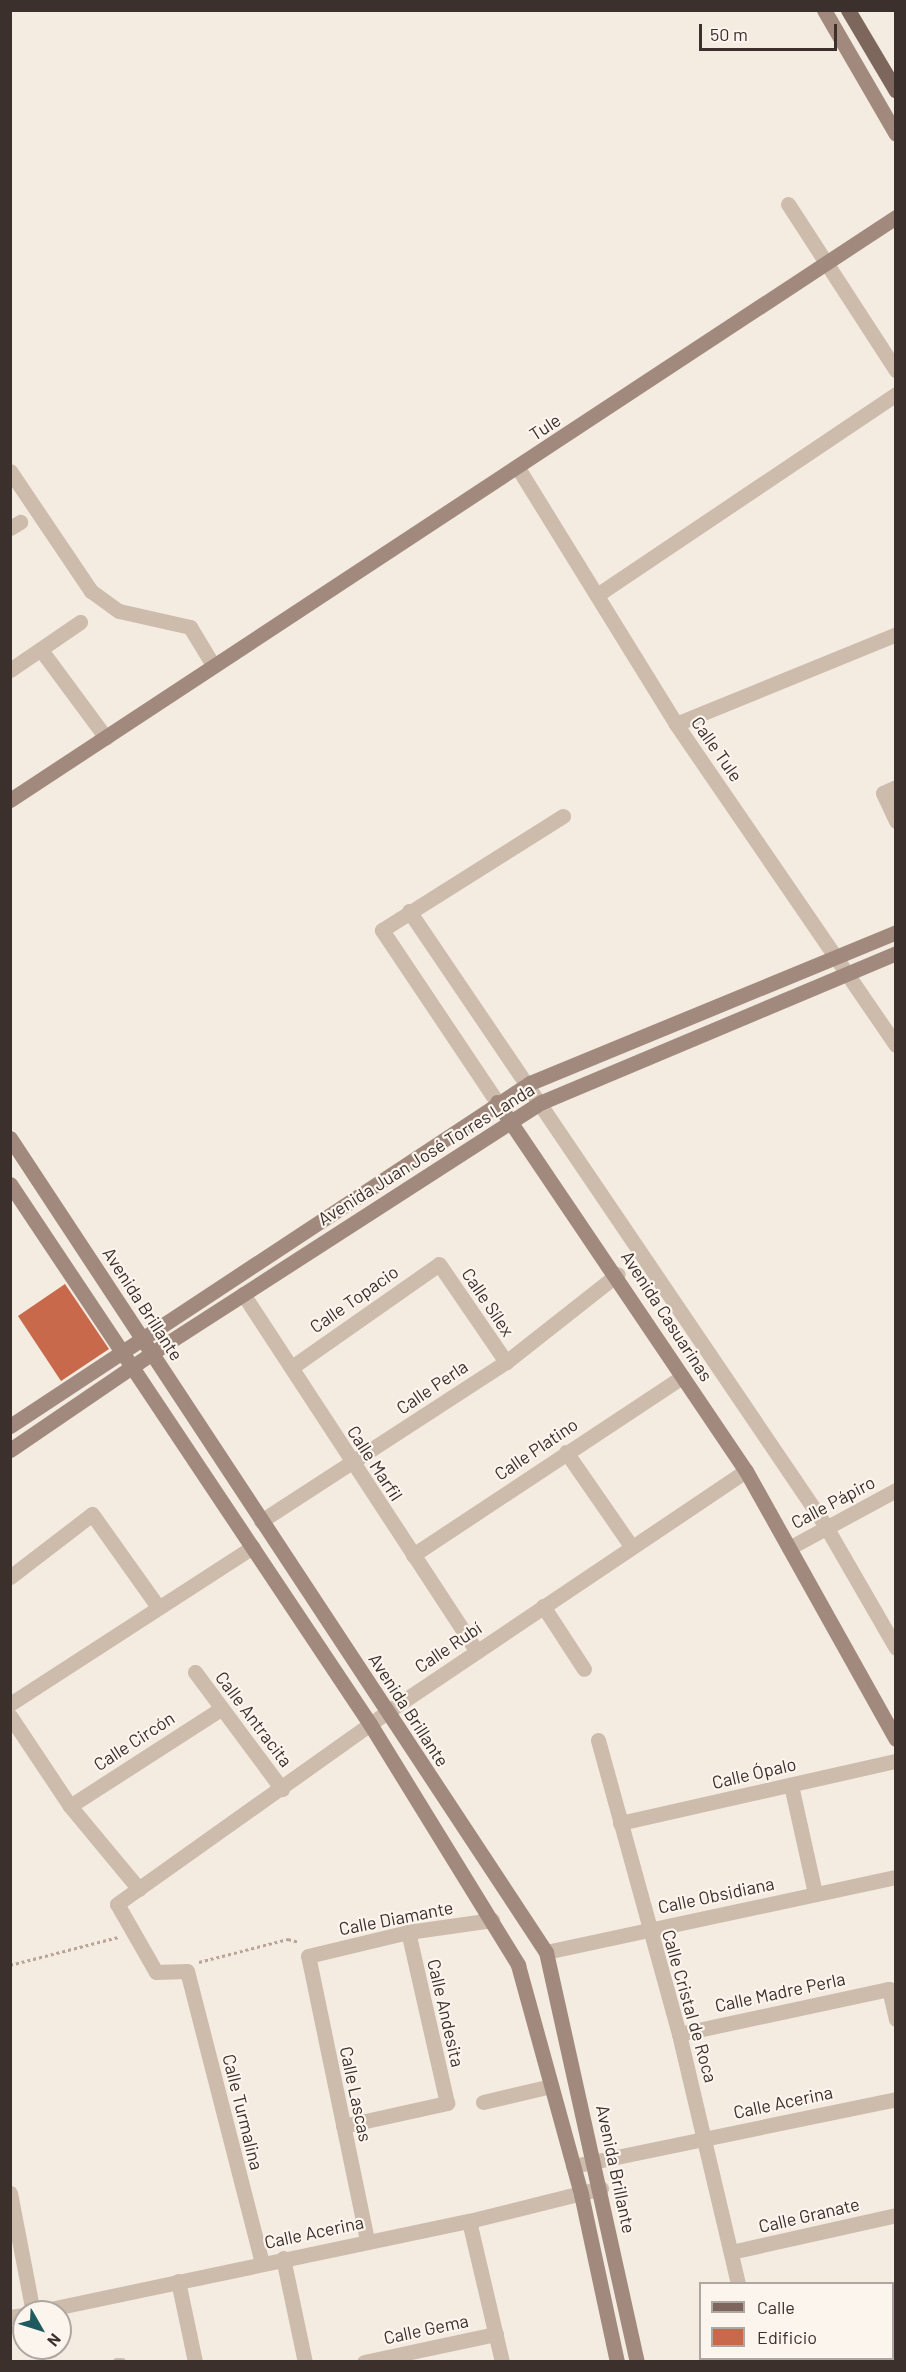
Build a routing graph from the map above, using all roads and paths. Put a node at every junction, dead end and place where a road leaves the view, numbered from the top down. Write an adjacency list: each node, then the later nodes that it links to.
1 (824, 10): 4 (main road)
2 (848, 10): 3 (main road)
3 (896, 91)
4 (896, 134)
5 (788, 204): 7 (street)
6 (896, 217): 7 (main road, Tule)
7 (828, 266): 8 (street); 10 (main road, Tule)
8 (896, 370)
9 (896, 394): 12 (street)
10 (518, 468): 12 (street, Calle Tule); 16 (main road, Tule)
11 (10, 471): 16 (street)
12 (597, 595): 18 (street, Calle Tule)
13 (80, 622): 15 (street)
14 (896, 634): 18 (street)
15 (41, 650): 17 (street); 19 (street)
16 (213, 665): 19 (main road, Tule)
17 (10, 670)
18 (676, 724): 27 (street, Calle Tule)
19 (106, 738): 21 (main road, Tule)
20 (889, 790): 23 (street)
21 (10, 800)
22 (563, 816): 24 (street)
23 (896, 821)
24 (409, 911): 30 (street, Avenida Casuarinas); 31 (street, Avenida Casuarinas)
25 (896, 932): 27 (main road, Avenida Juan José Torres Landa)
26 (896, 953): 28 (main road, Avenida Juan José Torres Landa)
27 (837, 957): 28 (street, Calle Tule); 30 (main road, Avenida Juan José Torres Landa)
28 (848, 972): 29 (street, Calle Tule); 32 (main road, Avenida Juan José Torres Landa)
29 (896, 1045)
30 (530, 1083): 31 (main road, Avenida Juan José Torres Landa); 32 (street, Avenida Casuarinas)
31 (497, 1102): 33 (main road, Avenida Casuarinas); 39 (main road, Avenida Juan José Torres Landa)
32 (542, 1102): 33 (main road, Avenida Juan José Torres Landa); 53 (street, Avenida Casuarinas)
33 (512, 1122): 37 (main road, Avenida Casuarinas); 38 (main road, Avenida Juan José Torres Landa)
34 (10, 1138): 39 (main road, Avenida Brillante)
35 (10, 1184): 40 (main road)
36 (439, 1264): 42 (street, Calle Sílex); 44 (street, Calle Topacio)
37 (618, 1274): 42 (street, Calle Perla); 45 (main road, Avenida Casuarinas)
38 (243, 1294): 41 (main road, Avenida Juan José Torres Landa); 44 (street, Calle Marfil)
39 (143, 1339): 40 (main road, Avenida Juan José Torres Landa); 41 (main road, Avenida Brillante)
40 (125, 1351): 43 (main road); 46 (main road, Avenida Juan José Torres Landa)
41 (152, 1353): 43 (main road, Avenida Juan José Torres Landa); 52 (main road, Avenida Brillante)
42 (506, 1362): 49 (street, Calle Perla)
43 (134, 1366): 47 (main road, Avenida Juan José Torres Landa); 55 (main road)
44 (292, 1367): 49 (street, Calle Marfil)
45 (682, 1377): 48 (street, Calle Platino); 50 (main road, Avenida Casuarinas)
46 (10, 1426)
47 (10, 1450)
48 (566, 1452): 54 (street); 57 (street, Calle Platino)
49 (352, 1464): 52 (street, Calle Perla); 57 (street, Calle Marfil)
50 (746, 1471): 54 (street, Calle Rubí); 56 (main road, Avenida Casuarinas)
51 (896, 1490): 53 (street, Calle Pápiro)
52 (261, 1521): 67 (main road, Avenida Brillante)
53 (825, 1525): 56 (street, Calle Pápiro); 61 (street, Avenida Casuarinas)
54 (631, 1546): 59 (street, Calle Rubí)
55 (253, 1547): 60 (street); 69 (main road)
56 (789, 1548): 70 (main road, Avenida Casuarinas)
57 (413, 1556): 62 (street, Calle Marfil)
58 (10, 1577): 60 (street)
59 (543, 1606): 62 (street, Calle Rubí); 63 (street)
60 (158, 1607): 65 (street)
61 (896, 1648)
62 (477, 1651): 67 (street, Calle Rubí)
63 (584, 1669)
64 (195, 1672): 66 (street, Calle Antracita)
65 (10, 1704)
66 (219, 1710): 74 (street, Calle Antracita); 75 (street, Calle Circón)
67 (387, 1712): 69 (street, Calle Rubí); 84 (main road, Avenida Brillante)
68 (10, 1716): 75 (street)
69 (370, 1724): 74 (street, Calle Rubí); 80 (main road)
70 (896, 1739)
71 (598, 1740): 76 (street, Calle Cristal de Roca)
72 (896, 1761): 73 (street, Calle Ópalo)
73 (791, 1785): 76 (street, Calle Ópalo); 79 (street)
74 (282, 1790): 78 (street, Calle Rubí)
75 (70, 1806): 78 (street)
76 (620, 1823): 81 (street, Calle Cristal de Roca)
77 (896, 1877): 79 (street, Calle Obsidiana)
78 (139, 1889): 83 (street, Calle Rubí)
79 (815, 1893): 81 (street, Calle Obsidiana)
80 (492, 1920): 82 (street, Calle Diamante); 90 (main road)
81 (649, 1930): 84 (street, Calle Obsidiana); 89 (street, Calle Cristal de Roca)
82 (408, 1932): 85 (street, Calle Diamante); 93 (street, Calle Andesita)
83 (132, 1934): 86 (path); 87 (street)
84 (546, 1952): 95 (main road, Avenida Brillante)
85 (308, 1956): 87 (path); 93 (street, Calle Lascas)
86 (10, 1965)
87 (187, 1971): 105 (street, Calle Turmalina)
88 (896, 2019): 89 (street, Calle Madre Perla)
89 (680, 2034): 94 (street, Calle Cristal de Roca)
90 (551, 2086): 92 (street); 96 (main road)
91 (896, 2099): 94 (street, Calle Acerina)
92 (483, 2102)
93 (343, 2126): 102 (street, Calle Lascas)
94 (706, 2138): 95 (street, Calle Acerina); 103 (street, Calle Cristal de Roca)
95 (595, 2160): 96 (street, Calle Acerina); 97 (main road, Avenida Brillante)
96 (573, 2166): 98 (main road)
97 (601, 2188): 98 (street, Calle Acerina); 118 (main road, Avenida Brillante)
98 (581, 2194): 101 (street, Calle Acerina); 117 (main road)
99 (11, 2197): 108 (street)
100 (896, 2216): 103 (street, Calle Granate)
101 (469, 2221): 102 (street, Calle Acerina); 110 (street)
102 (367, 2240): 104 (street, Calle Acerina)
103 (731, 2252): 107 (street, Calle Cristal de Roca)
104 (283, 2258): 105 (street, Calle Acerina); 114 (street)
105 (262, 2263): 106 (street, Calle Acerina)
106 (178, 2281): 109 (street, Calle Acerina); 113 (street)
107 (738, 2282)
108 (32, 2300)
109 (72, 2304)
110 (496, 2334): 115 (street, Calle Gema); 116 (street)
111 (117, 2361): 112 (lane)
112 (122, 2361)
113 (195, 2361)
114 (305, 2361)
115 (364, 2361)
116 (502, 2361)
117 (617, 2361)
118 (637, 2361)

